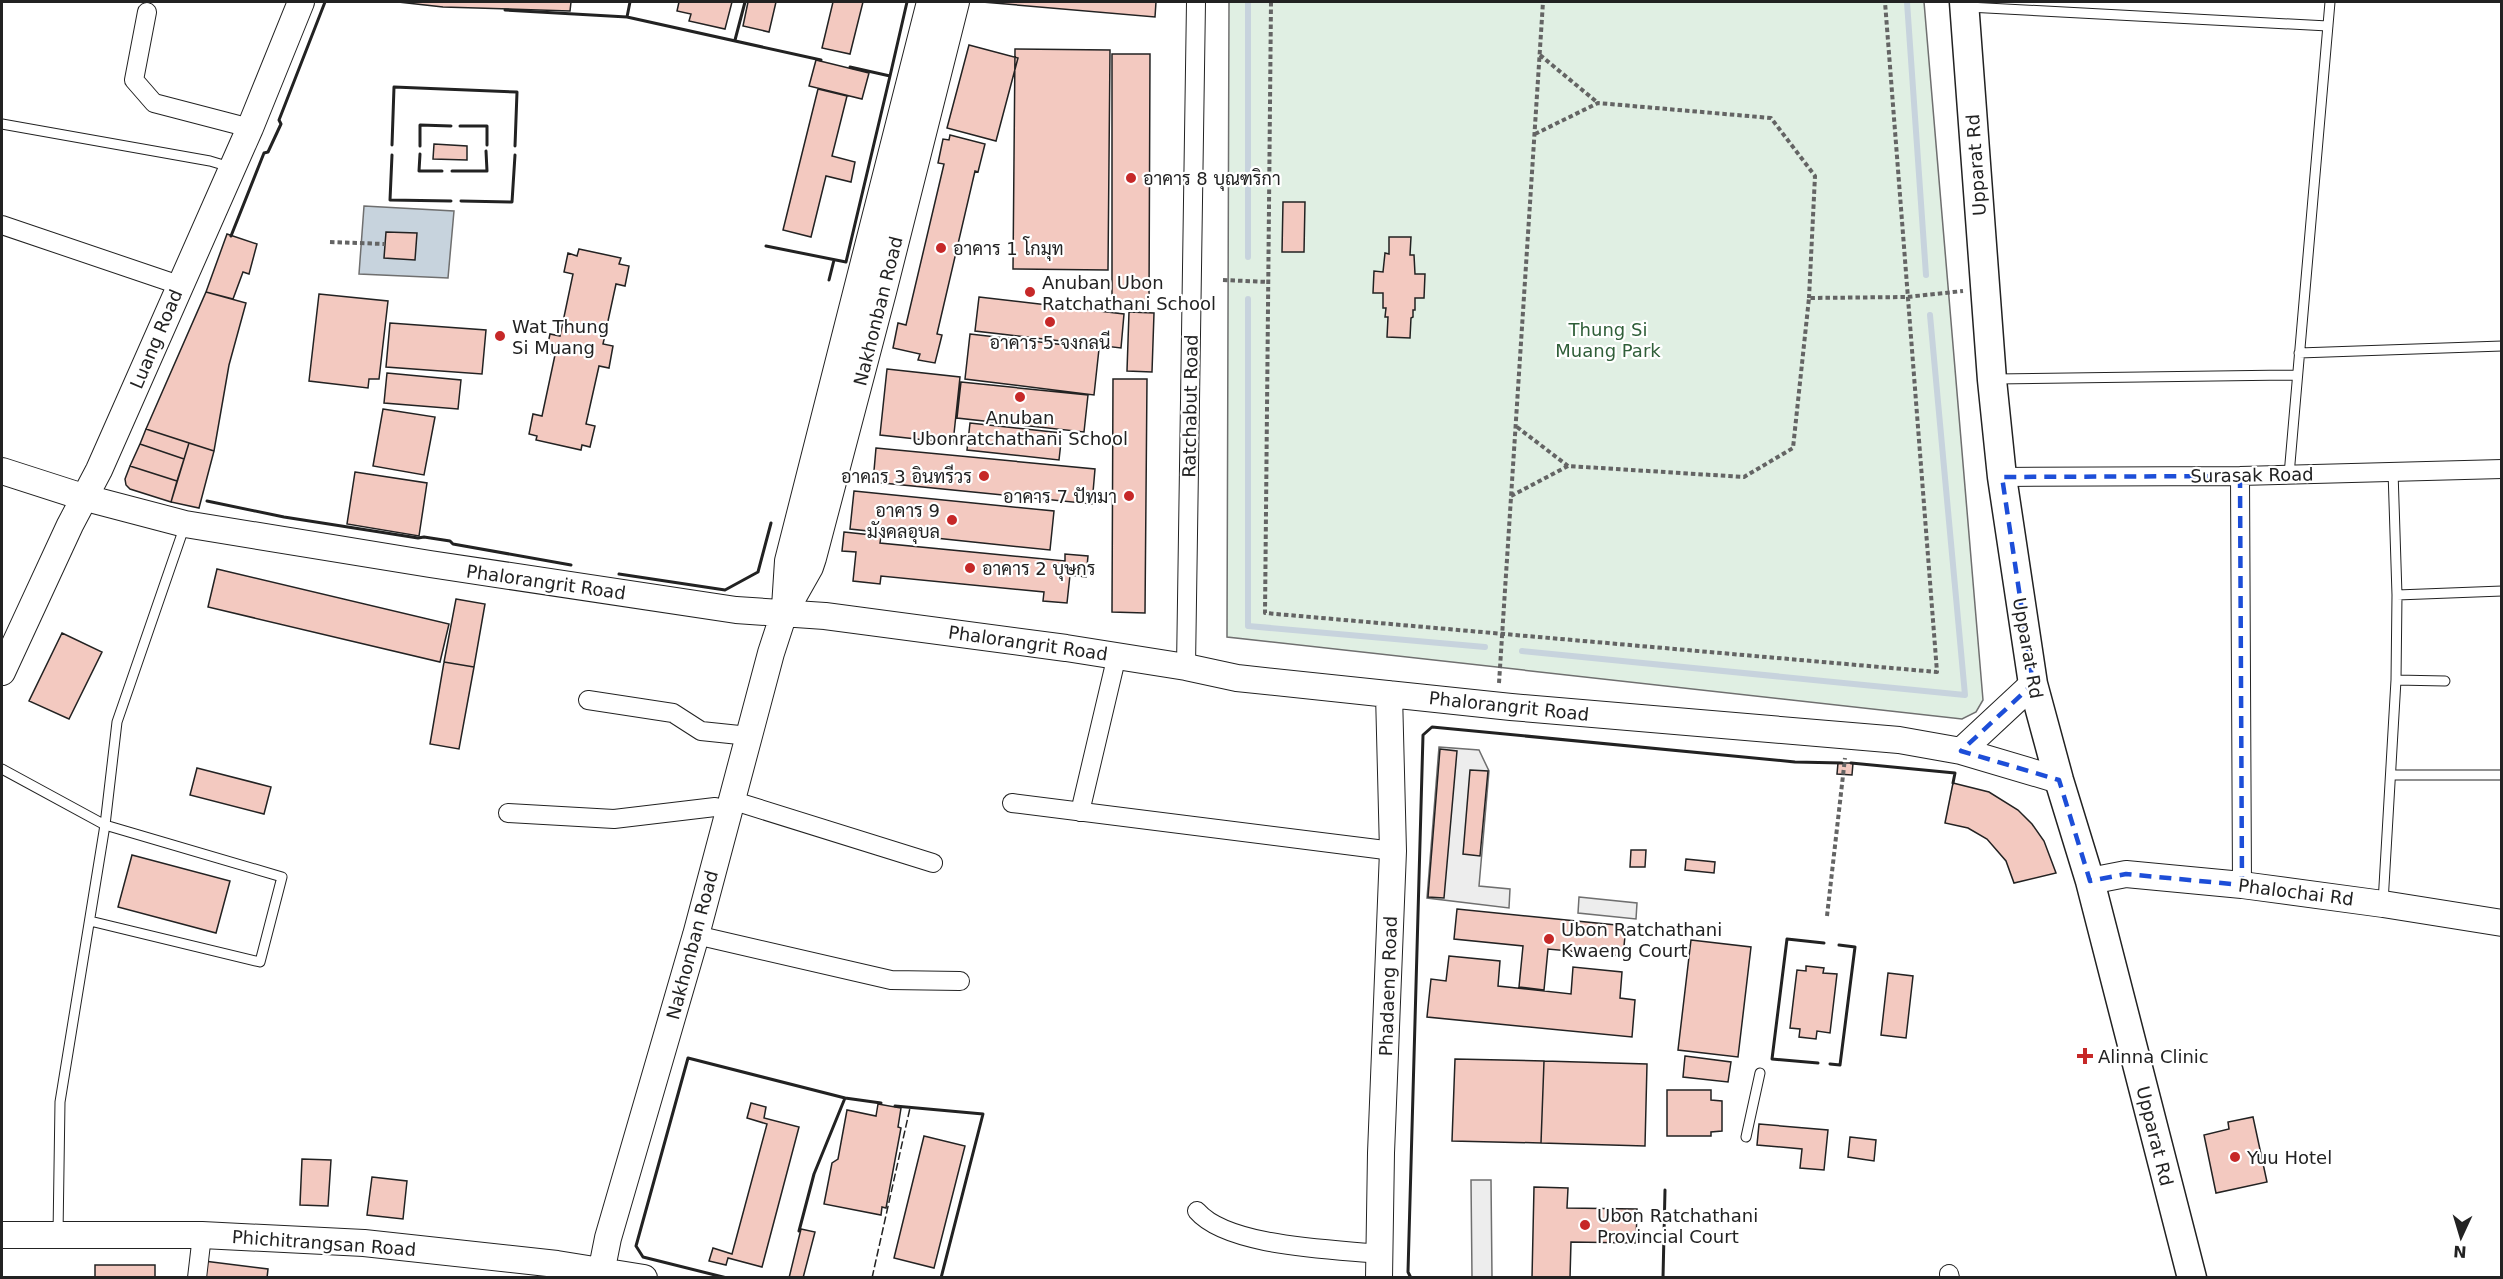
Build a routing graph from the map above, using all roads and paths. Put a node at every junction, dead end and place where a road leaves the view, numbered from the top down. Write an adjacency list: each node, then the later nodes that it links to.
1 (301, 2): 15 (street, Luang Road)
2 (930, 2): 24 (street, Nakhonban Road)
3 (956, 2): 24 (street, Nakhonban Road)
4 (1196, 2): 48 (street, Ratchabut Road)
5 (1271, 2): 22 (path)
6 (1543, 2): 12 (path)
7 (1886, 2): 26 (path)
8 (2330, 2): 11 (lane)
9 (1964, 4): 11 (lane); 25 (main road, Upparat Rd)
10 (147, 12): 15 (street)
11 (2328, 26): 29 (lane)
12 (1540, 55): 13 (path); 16 (path)
13 (1598, 103): 16 (path); 27 (path)
14 (2, 124): 17 (lane)
15 (250, 128): 17 (street, Luang Road)
16 (1535, 134): 32 (path)
17 (232, 168): 23 (street, Luang Road)
18 (2, 225): 23 (street)
19 (330, 242): 20 (path)
20 (385, 244)
21 (1223, 280): 22 (path)
22 (1268, 282): 46 (path)
23 (179, 285): 41 (street, Luang Road)
24 (872, 288): 45 (street, Nakhonban Road)
25 (1984, 289): 26 (path); 31 (main road, Upparat Rd)
26 (1907, 297): 27 (path); 46 (path)
27 (1809, 298): 33 (path)
28 (2502, 346): 29 (lane)
29 (2299, 353): 30 (lane)
30 (2297, 375): 31 (lane); 37 (lane)
31 (1992, 380): 39 (main road, Upparat Rd)
32 (1517, 427): 33 (path); 40 (path)
33 (1568, 466): 40 (path)
34 (2502, 469): 36 (street, Surasak Road)
35 (2, 471): 41 (street, Phalorangrit Road)
36 (2393, 471): 37 (street, Surasak Road); 44 (lane)
37 (2289, 475): 38 (street, Surasak Road)
38 (2240, 476): 39 (street, Surasak Road); 71 (street)
39 (2002, 477): 52 (main road, Upparat Rd)
40 (1511, 496): 46 (path)
41 (86, 498): 42 (street, Phalorangrit Road); 49 (street, Luang Road)
42 (185, 524): 45 (street, Phalorangrit Road); 67 (lane)
43 (2502, 591): 44 (lane)
44 (2397, 595): 50 (lane)
45 (784, 614): 47 (street, Phalorangrit Road); 56 (street, Nakhonban Road)
46 (1501, 633): 55 (path)
47 (1117, 655): 48 (street, Phalorangrit Road); 65 (street)
48 (1186, 667): 53 (street, Phalorangrit Road)
49 (2, 672)
50 (2397, 680): 51 (lane); 60 (lane)
51 (2445, 681)
52 (2033, 684): 58 (street); 62 (main road, Upparat Rd)
53 (1389, 693): 55 (street, Phalorangrit Road); 68 (street, Phadaeng Road)
54 (588, 700): 56 (street)
55 (1499, 705): 57 (street, Phalorangrit Road)
56 (749, 736): 64 (street, Nakhonban Road)
57 (1848, 736): 58 (street, Phalorangrit Road); 73 (path)
58 (1960, 752): 62 (street, Phalorangrit Road)
59 (2, 769): 67 (lane)
60 (2392, 775): 61 (lane); 72 (lane)
61 (2502, 775)
62 (2059, 780): 70 (main road, Upparat Rd)
63 (1012, 803): 65 (street)
64 (730, 805): 66 (street); 69 (street); 76 (street, Nakhonban Road)
65 (1080, 812): 68 (street)
66 (508, 813)
67 (105, 825): 74 (lane); 74 (lane)
68 (1393, 851): 84 (street, Phadaeng Road)
69 (933, 863)
70 (2090, 881): 71 (street, Phalochai Rd); 88 (main road, Upparat Rd)
71 (2242, 885): 72 (street, Phalochai Rd)
72 (2383, 904): 75 (street, Phalochai Rd)
73 (1827, 916)
74 (90, 921): 82 (lane)
75 (2502, 923)
76 (696, 935): 77 (street); 85 (street, Nakhonban Road)
77 (960, 981)
78 (1761, 1072): 79 (lane)
79 (1746, 1137)
80 (1197, 1211): 84 (street)
81 (2, 1234): 82 (street, Phichitrangsan Road)
82 (58, 1234): 83 (street, Phichitrangsan Road)
83 (202, 1235): 85 (street, Phichitrangsan Road); 86 (street)
84 (1379, 1266)
85 (601, 1274): 87 (street, Phichitrangsan Road)
86 (197, 1278)
87 (644, 1278)
88 (2192, 1278)

